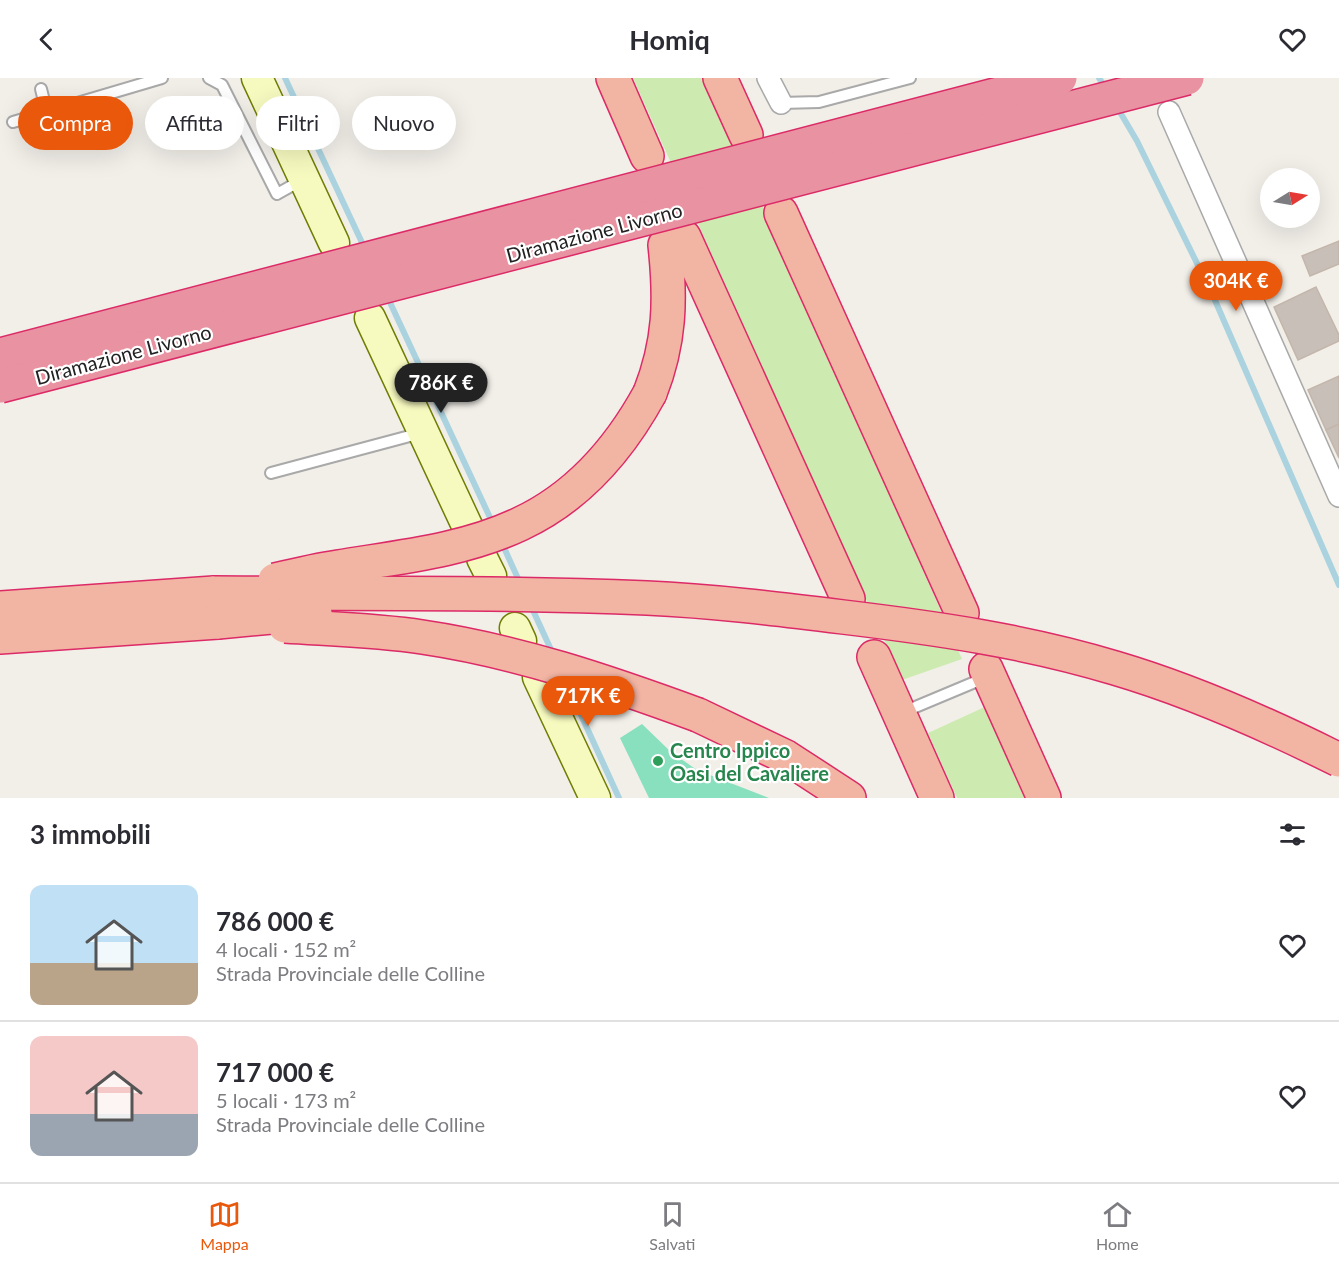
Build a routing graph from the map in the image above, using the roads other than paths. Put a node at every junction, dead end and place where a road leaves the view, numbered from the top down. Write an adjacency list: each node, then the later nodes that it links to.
1 (162, 78): 12 (lane)
2 (209, 78): 19 (lane)
3 (257, 78): 19 (main road)
4 (613, 78): 18 (highway)
5 (720, 78): 17 (highway)
6 (768, 78): 13 (street)
7 (910, 78): 13 (lane)
8 (1060, 78): 23 (highway, Diramazione Livorno, bridge)
9 (1187, 78): 24 (highway, Diramazione Livorno, bridge)
10 (41, 89): 11 (lane)
11 (43, 96)
12 (100, 96)
13 (781, 103)
14 (1169, 112): 27 (street)
15 (18, 120): 16 (lane)
16 (13, 122)
17 (746, 135)
18 (647, 156)
19 (305, 179): 21 (main road)
20 (781, 213): 32 (highway)
21 (334, 243)
22 (370, 318): 25 (main road)
23 (0, 355)
24 (0, 386)
25 (423, 432): 26 (lane); 28 (main road)
26 (271, 473)
27 (1339, 496)
28 (469, 530)
29 (848, 599): 30 (highway, bridge)
30 (216, 607): 31 (highway); 33 (highway); 38 (highway, bridge); 39 (highway, bridge); 41 (highway, bridge)
31 (0, 608)
32 (962, 613)
33 (0, 637)
34 (874, 657): 37 (highway)
35 (988, 673): 37 (lane); 43 (highway)
36 (538, 677): 40 (main road)
37 (899, 714): 42 (highway)
38 (1339, 760)
39 (1339, 776)
40 (595, 798)
41 (849, 798)
42 (937, 798)
43 (1044, 798)

